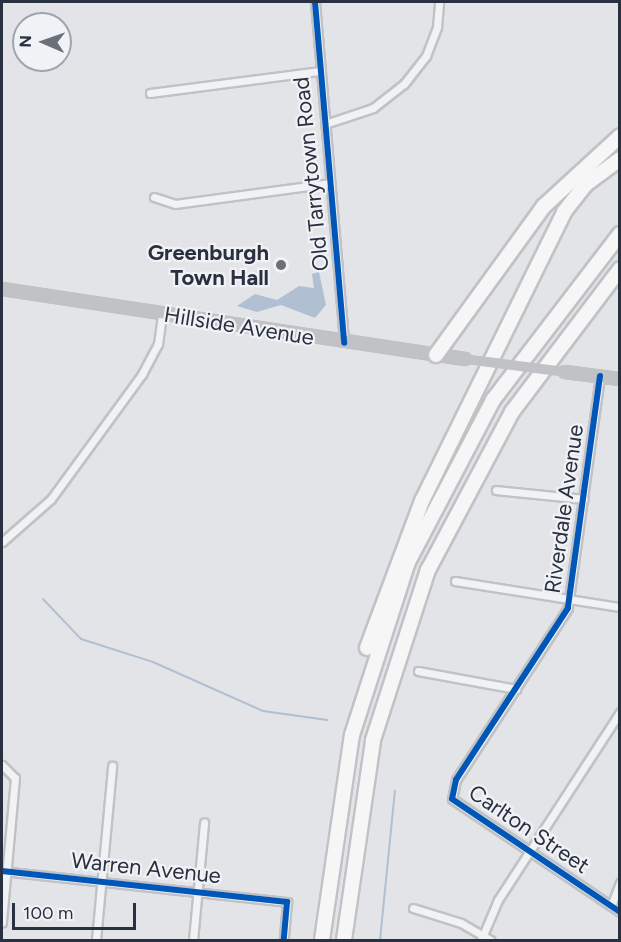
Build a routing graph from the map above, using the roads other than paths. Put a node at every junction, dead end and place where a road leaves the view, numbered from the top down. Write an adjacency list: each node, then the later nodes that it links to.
1 (315, 2): 3 (street, Old Tarrytown Road)
2 (439, 2): 5 (street)
3 (319, 71): 4 (street); 5 (street, Old Tarrytown Road)
4 (150, 93)
5 (325, 124): 8 (street, Old Tarrytown Road)
6 (620, 136): 17 (highway)
7 (620, 159): 30 (highway)
8 (332, 183): 9 (street); 16 (street, Old Tarrytown Road)
9 (154, 197)
10 (620, 234): 30 (highway)
11 (620, 269): 15 (highway)
12 (620, 281): 15 (highway)
13 (2, 289): 14 (main road, Hillside Avenue)
14 (162, 315): 16 (main road, Hillside Avenue); 22 (street)
15 (564, 338): 48 (highway)
16 (344, 343): 17 (main road, Hillside Avenue)
17 (436, 355): 18 (main road, Hillside Avenue, bridge)
18 (600, 376): 19 (main road, Hillside Avenue); 21 (street, Riverdale Avenue)
19 (620, 379)
20 (496, 490): 21 (street)
21 (584, 499): 24 (street, Riverdale Avenue)
22 (2, 542)
23 (455, 581): 24 (street)
24 (570, 596): 25 (street); 27 (street, Riverdale Avenue)
25 (620, 607)
26 (418, 671): 27 (street)
27 (516, 689): 32 (street, Riverdale Avenue)
28 (620, 712): 34 (street)
29 (2, 765): 35 (street)
30 (345, 765): 47 (highway)
31 (112, 766): 36 (street)
32 (452, 793): 34 (street, Carlton Street)
33 (204, 823): 38 (street)
34 (529, 852): 39 (street, Carlton Street); 43 (street)
35 (4, 871): 36 (street, Warren Avenue); 42 (street)
36 (102, 881): 38 (street, Warren Avenue); 44 (street)
37 (620, 883): 39 (street)
38 (199, 892): 45 (street); 46 (street, Warren Avenue)
39 (610, 906): 41 (street, Carlton Street)
40 (413, 908): 43 (street)
41 (620, 912)
42 (2, 922)
43 (485, 939)
44 (96, 940)
45 (193, 940)
46 (284, 940)
47 (322, 940)
48 (344, 940)

